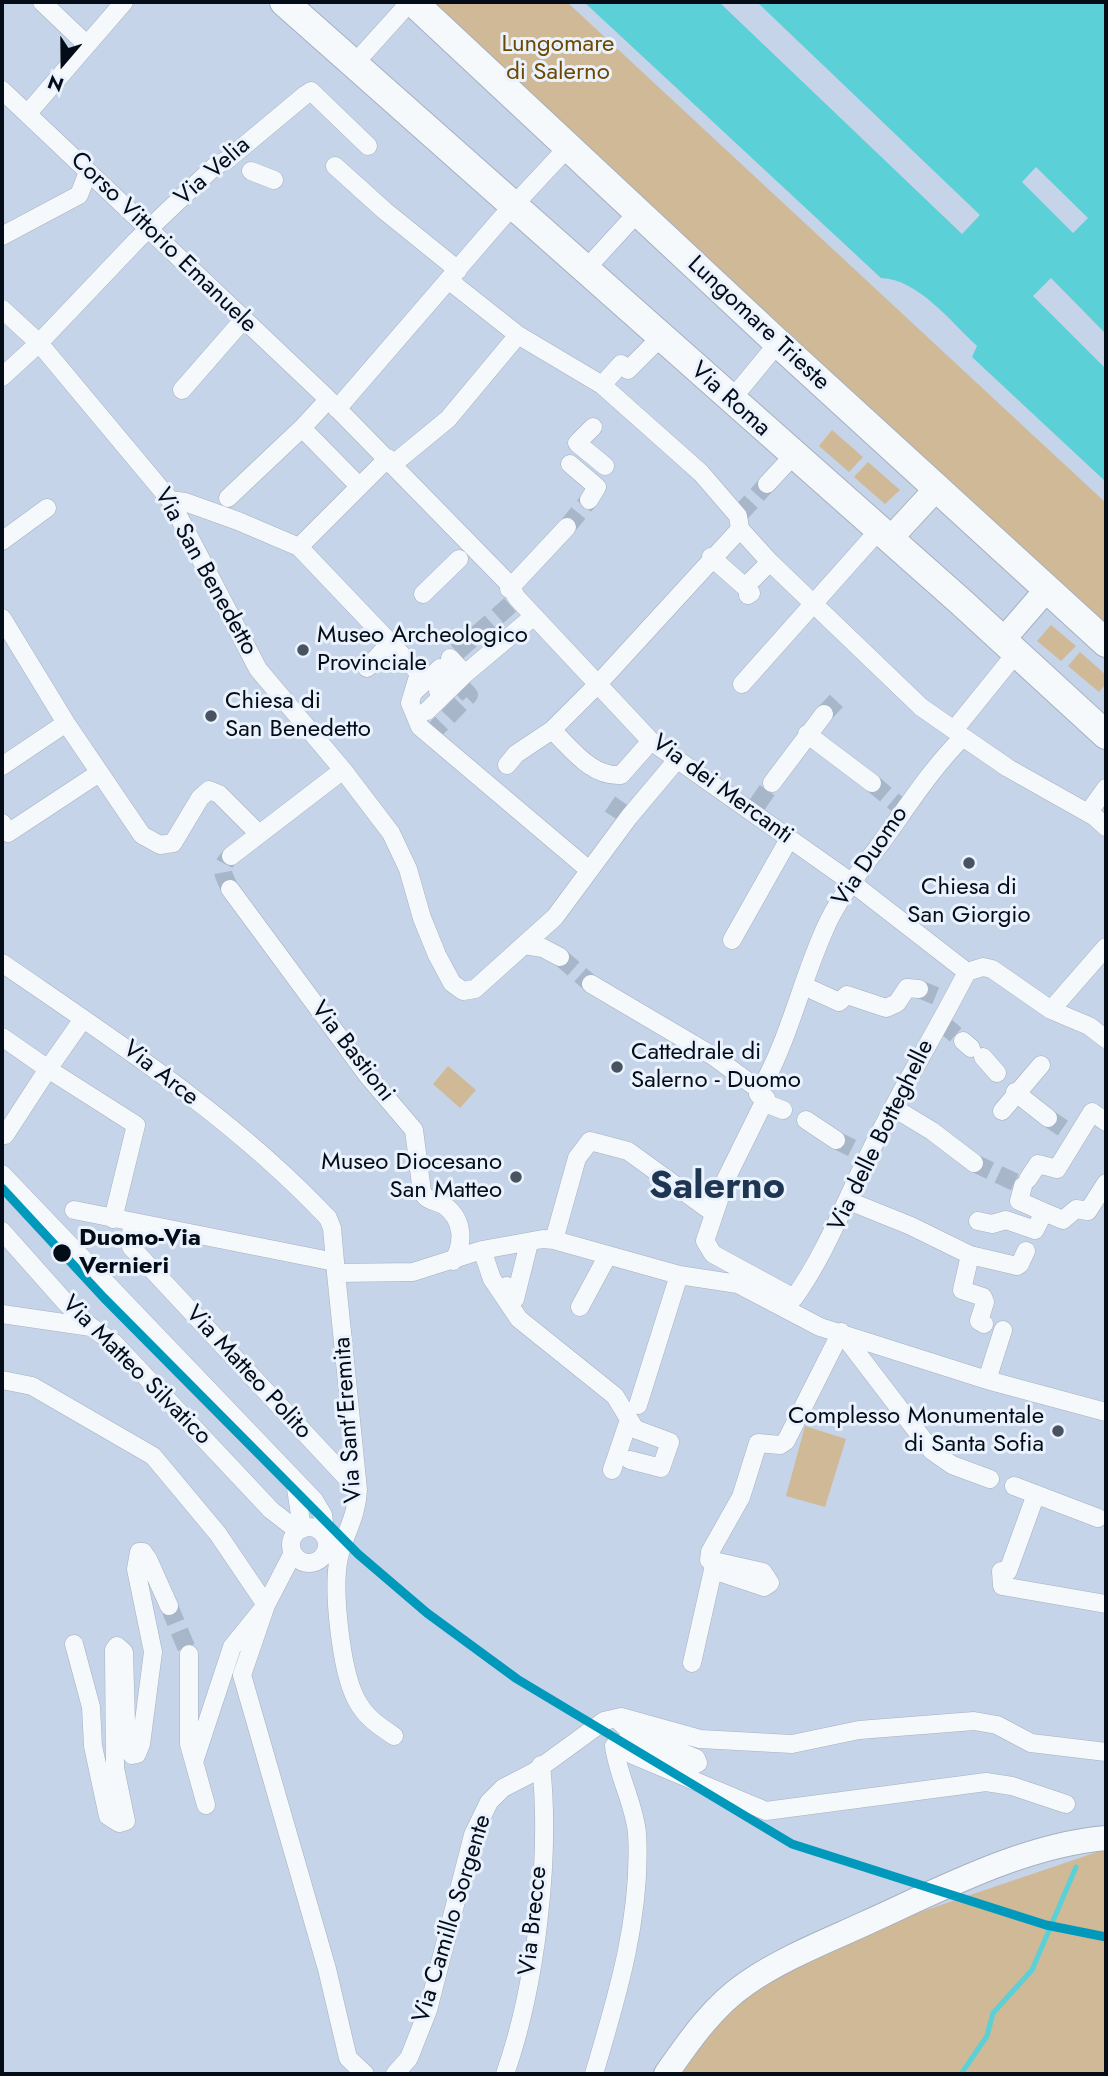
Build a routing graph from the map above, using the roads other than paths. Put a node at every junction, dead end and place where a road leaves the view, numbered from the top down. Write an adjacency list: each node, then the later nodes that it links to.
1 (42, 2): 5 (street)
2 (124, 2): 5 (street)
3 (284, 2): 6 (main road, Via Roma)
4 (412, 2): 6 (street); 10 (main road, Lungomare Trieste)
5 (85, 43): 8 (street)
6 (355, 63): 15 (main road, Via Roma)
7 (2, 90): 8 (street, Corso Vittorio Emanuele)
8 (28, 113): 13 (street, Corso Vittorio Emanuele)
9 (368, 146): 11 (street, Via Velia)
10 (569, 146): 15 (street); 16 (main road, Lungomare Trieste)
11 (237, 165): 14 (street); 17 (street, Via Velia)
12 (335, 166): 20 (street)
13 (88, 172): 17 (street, Corso Vittorio Emanuele); 18 (street)
14 (274, 180)
15 (513, 207): 19 (main road, Via Roma); 20 (street)
16 (638, 212): 19 (street); 26 (main road, Lungomare Trieste)
17 (148, 230): 22 (street, Corso Vittorio Emanuele); 25 (street, Via Velia)
18 (2, 236)
19 (585, 270): 24 (main road, Via Roma)
20 (455, 274): 23 (street); 31 (street)
21 (2, 309): 25 (street, Via San Benedetto)
22 (243, 320): 29 (street); 31 (street, Corso Vittorio Emanuele)
23 (518, 335): 28 (street); 35 (street)
24 (660, 338): 28 (street); 30 (main road, Via Roma)
25 (38, 343): 27 (street, Via Velia); 43 (street, Via San Benedetto)
26 (778, 343): 30 (street); 39 (main road, Lungomare Trieste)
27 (2, 377)
28 (602, 385): 45 (street)
29 (182, 390)
30 (731, 400): 34 (main road, Via Roma)
31 (330, 402): 33 (street); 35 (street, Corso Vittorio Emanuele)
32 (593, 427): 37 (street)
33 (302, 428): 40 (street); 41 (street)
34 (793, 456): 38 (street); 47 (main road, Via Roma)
35 (390, 462): 40 (street); 55 (street, Via dei Mercanti)
36 (570, 464): 42 (street)
37 (605, 466)
38 (767, 484)
39 (938, 487): 47 (main road); 53 (main road, Lungomare Trieste)
40 (356, 489): 49 (street)
41 (228, 498)
42 (589, 499)
43 (170, 500): 49 (street); 79 (street, Via San Benedetto)
44 (47, 508): 48 (street)
45 (739, 520): 50 (street); 51 (street)
46 (567, 527): 55 (street)
47 (884, 535): 56 (street); 61 (main road, Via Roma)
48 (2, 541)
49 (299, 547): 59 (street)
50 (711, 557): 51 (street); 65 (street)
51 (766, 557): 56 (street)
52 (459, 559): 54 (street)
53 (1048, 588): 60 (main road, Lungomare Trieste); 61 (main road)
54 (423, 594)
55 (512, 598): 57 (street, Via dei Mercanti)
56 (815, 605): 66 (street); 73 (street)
57 (534, 616): 64 (street); 65 (street, Via dei Mercanti)
58 (2, 618): 70 (street)
59 (391, 642): 63 (street); 67 (street)
60 (1106, 643)
61 (1010, 646): 73 (street, Via Duomo); 74 (main road, Via Roma)
62 (452, 656): 64 (street)
63 (367, 668)
64 (465, 674): 68 (street)
65 (598, 684): 71 (street); 75 (street, Via dei Mercanti)
66 (743, 684)
67 (411, 695): 68 (street); 68 (street)
68 (420, 713): 90 (street)
69 (824, 714): 72 (street)
70 (66, 723): 78 (street); 80 (street)
71 (552, 730): 75 (street); 77 (street)
72 (807, 734): 81 (street); 82 (street)
73 (958, 734): 84 (street); 91 (street, Via Duomo)
74 (1106, 735)
75 (651, 741): 76 (street, Via dei Mercanti)
76 (676, 761): 88 (street, Via dei Mercanti); 90 (street)
77 (507, 765)
78 (2, 766)
79 (343, 770): 87 (street); 94 (street, Via San Benedetto)
80 (99, 773): 86 (street); 87 (street)
81 (772, 783)
82 (872, 783)
83 (1106, 788): 84 (street)
84 (1088, 813): 85 (street)
85 (1106, 827)
86 (5, 828)
87 (258, 833): 89 (street)
88 (789, 839): 91 (street, Via dei Mercanti); 93 (street)
89 (231, 856)
90 (589, 870): 94 (street)
91 (851, 881): 98 (street, Via dei Mercanti); 100 (street, Via Duomo)
92 (230, 888): 131 (street, Via Bastioni)
93 (732, 940)
94 (524, 945): 96 (street)
95 (1106, 947): 102 (street)
96 (560, 957)
97 (2, 963): 103 (street, Via Arce)
98 (967, 972): 102 (street); 112 (street, Via delle Botteghelle)
99 (591, 984): 111 (street)
100 (804, 986): 101 (street); 111 (street, Via Duomo)
101 (919, 989)
102 (1051, 1010): 105 (street)
103 (83, 1019): 108 (street); 138 (street, Via Arce)
104 (2, 1037): 108 (street)
105 (1106, 1039)
106 (972, 1049): 109 (street)
107 (1041, 1065): 110 (street)
108 (48, 1069): 118 (street); 127 (street)
109 (997, 1073)
110 (1016, 1093): 114 (street); 116 (street)
111 (762, 1094): 113 (street); 125 (street, Via Duomo)
112 (894, 1108): 120 (street); 123 (street, Via delle Botteghelle)
113 (783, 1110)
114 (1002, 1111)
115 (1099, 1117): 126 (street)
116 (1048, 1118)
117 (806, 1120): 119 (street)
118 (5, 1135)
119 (836, 1140)
120 (974, 1163)
121 (2, 1174): 156 (street)
122 (1106, 1183): 126 (street)
123 (849, 1201): 136 (street); 140 (street, Via delle Botteghelle)
124 (74, 1210): 127 (street)
125 (712, 1212): 132 (street); 140 (street, Via Duomo)
126 (1044, 1212): 128 (street)
127 (113, 1219): 129 (street)
128 (978, 1221)
129 (145, 1226): 138 (street); 158 (street, Via Matteo Polito)
130 (2, 1231): 141 (street, Via Matteo Silvatico)
131 (462, 1236): 133 (street); 137 (street)
132 (542, 1241): 133 (street); 133 (street); 135 (street)
133 (483, 1250): 137 (street); 151 (street)
134 (1026, 1251): 136 (street)
135 (608, 1255): 139 (street); 142 (street)
136 (970, 1255): 145 (street)
137 (453, 1261): 138 (street)
138 (337, 1275): 158 (street, Via Sant'Eremita)
139 (679, 1275): 140 (street); 151 (street)
140 (754, 1279): 148 (street)
141 (57, 1293): 144 (street); 146 (street, Via Matteo Silvatico)
142 (580, 1307)
143 (2, 1314): 144 (street)
144 (45, 1322): 146 (street)
145 (984, 1324)
146 (91, 1327): 161 (street, Via Matteo Silvatico)
147 (1003, 1330): 150 (street)
148 (841, 1332): 150 (street); 155 (street); 168 (street)
149 (2, 1380): 164 (street)
150 (986, 1380): 152 (street)
151 (633, 1412): 153 (street); 154 (street)
152 (1106, 1412)
153 (630, 1460)
154 (612, 1470)
155 (990, 1479)
156 (295, 1480): 161 (street); 162 (street)
157 (1014, 1486): 159 (street)
158 (358, 1490): 162 (street, Via Sant'Eremita)
159 (1036, 1494): 160 (street); 163 (street)
160 (1098, 1518)
161 (297, 1544): 162 (street); 162 (street); 164 (street)
162 (330, 1550): 170 (street)
163 (1106, 1604)
164 (266, 1605): 173 (street); 180 (street)
165 (169, 1606): 166 (street)
166 (74, 1644)
167 (189, 1654): 173 (street)
168 (692, 1663)
169 (616, 1718): 171 (street); 172 (street); 174 (street, Via Camillo Sorgente)
170 (394, 1736)
171 (635, 1748): 175 (street); 183 (street)
172 (1106, 1752)
173 (194, 1762): 177 (street)
174 (541, 1765): 181 (street, Via Camillo Sorgente); 182 (street, Via Brecce)
175 (829, 1802): 176 (street); 178 (street)
176 (1066, 1804)
177 (206, 1805)
178 (778, 1818)
179 (1106, 1838): 184 (main road)
180 (365, 2074)
181 (395, 2074)
182 (505, 2074)
183 (594, 2074)
184 (666, 2074)

